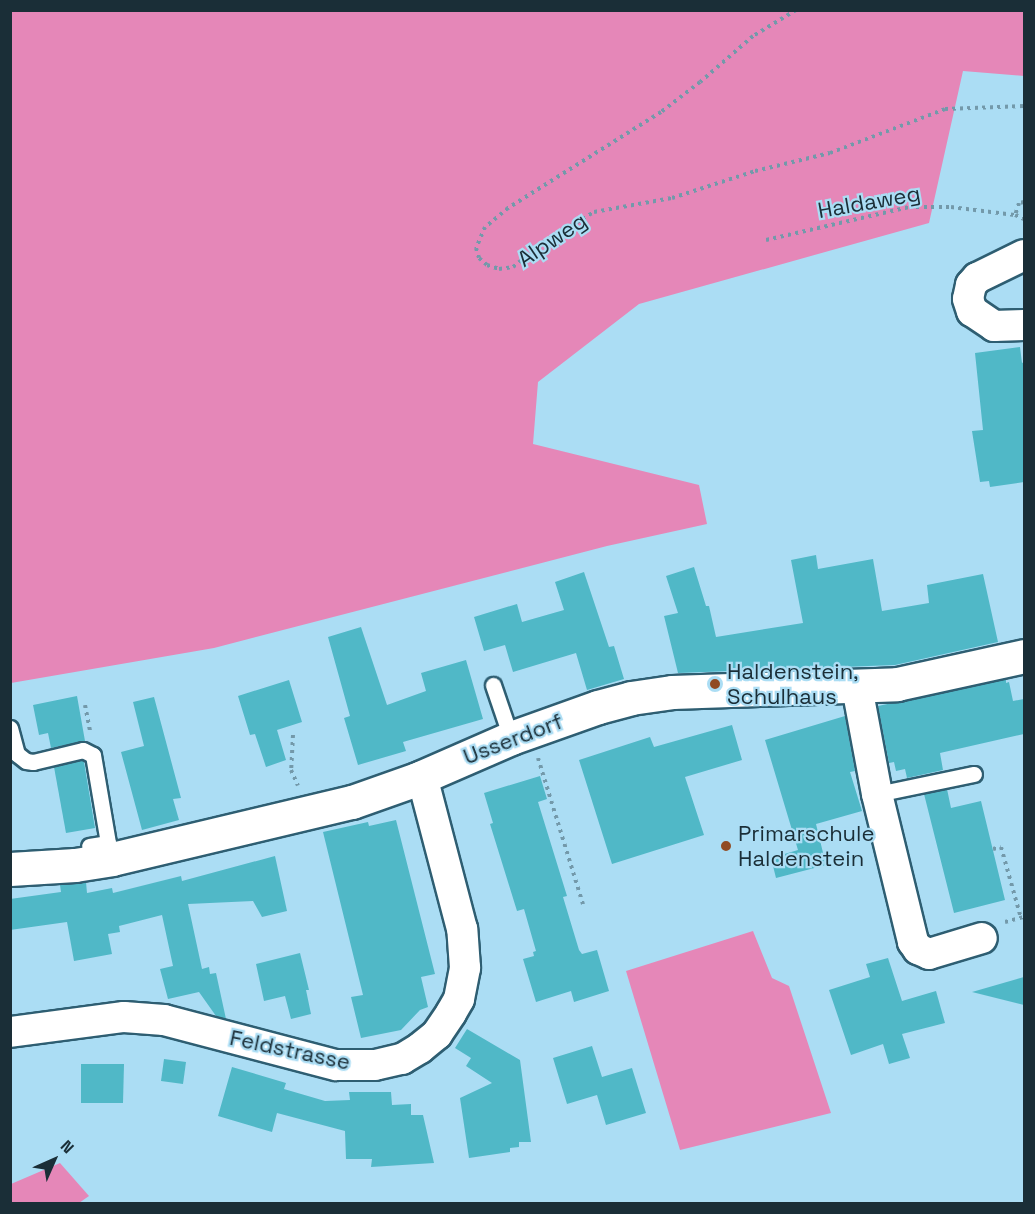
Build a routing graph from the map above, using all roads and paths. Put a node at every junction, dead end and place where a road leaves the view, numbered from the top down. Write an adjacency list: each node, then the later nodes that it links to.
1 (796, 10): 2 (path, Alpweg)
2 (1024, 106)
3 (1024, 202): 4 (path)
4 (1015, 215): 5 (path, Haldaweg); 6 (path, Haldaweg)
5 (1024, 219)
6 (766, 240)
7 (1024, 255): 8 (street)
8 (1024, 325)
9 (1024, 656): 11 (street, Usserdorf)
10 (493, 685): 14 (lane)
11 (857, 687): 14 (street, Usserdorf); 18 (street)
12 (10, 728): 20 (lane)
13 (293, 735): 17 (path)
14 (524, 746): 16 (street, Usserdorf); 22 (path)
15 (974, 774): 18 (lane)
16 (422, 777): 20 (street, Usserdorf); 25 (street, Feldstrasse)
17 (308, 784)
18 (877, 794): 24 (street)
19 (993, 849): 23 (path)
20 (66, 855): 21 (street, Usserdorf)
21 (10, 869)
22 (583, 904)
23 (1021, 918)
24 (981, 938)
25 (10, 1032)

